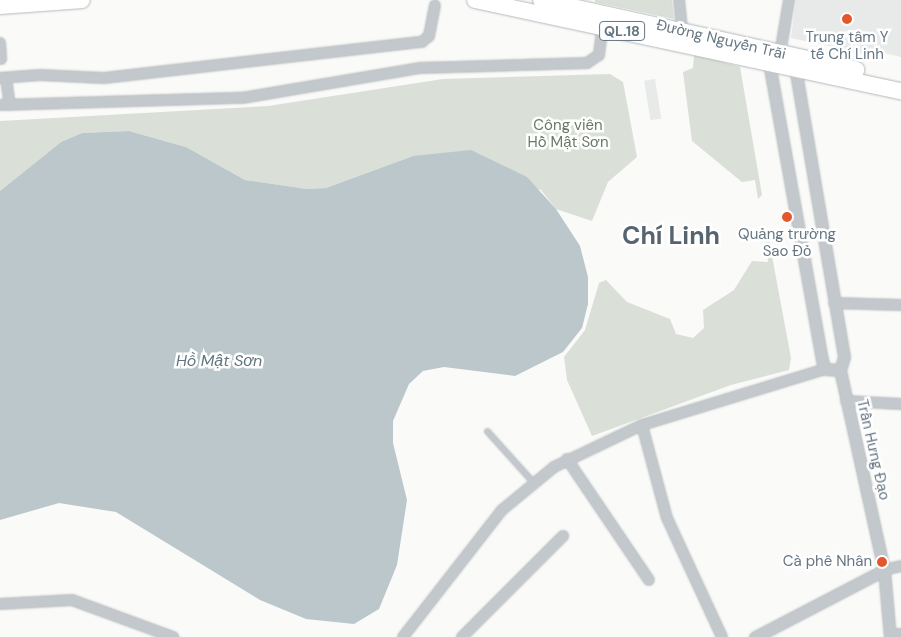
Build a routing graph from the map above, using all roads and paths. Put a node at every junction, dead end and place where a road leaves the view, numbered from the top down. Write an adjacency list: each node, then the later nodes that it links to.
1 (82, 0): 6 (highway)
2 (475, 0): 8 (highway, Đường Nguyễn Trãi / QL.18)
3 (541, 0): 8 (highway, Đường Nguyễn Trãi / QL.18)
4 (680, 0): 9 (street)
5 (789, 0): 12 (street)
6 (0, 6)
7 (435, 6): 13 (street)
8 (603, 20): 9 (highway, Đường Nguyễn Trãi / QL.18); 12 (highway, Đường Nguyễn Trãi / QL.18); 16 (street)
9 (682, 30): 12 (highway, Đường Nguyễn Trãi / QL.18)
10 (0, 43): 11 (street)
11 (1, 59)
12 (781, 59): 14 (highway, Đường Nguyễn Trãi / QL.18); 15 (highway, Đường Nguyễn Trãi / QL.18); 17 (street, Trần Hưng Đạo); 18 (street)
13 (3, 78): 16 (street)
14 (901, 79)
15 (901, 90)
16 (5, 105)
17 (819, 218): 18 (street); 19 (street, Trần Hưng Đạo)
18 (797, 219): 21 (street)
19 (834, 303): 20 (street); 22 (street, Trần Hưng Đạo)
20 (901, 306)
21 (825, 369): 22 (street); 25 (street)
22 (840, 370): 23 (street, Trần Hưng Đạo)
23 (846, 401): 24 (street); 31 (street, Trần Hưng Đạo)
24 (901, 404)
25 (642, 425): 27 (street); 38 (street)
26 (487, 432): 28 (lane)
27 (567, 459): 28 (street); 32 (street)
28 (532, 481): 36 (street)
29 (563, 536): 37 (street)
30 (901, 566): 31 (street)
31 (884, 570): 34 (street, Trần Hưng Đạo); 39 (street)
32 (649, 580)
33 (0, 604): 35 (street)
34 (894, 635)
35 (173, 637)
36 (402, 637)
37 (462, 637)
38 (722, 637)
39 (755, 637)

